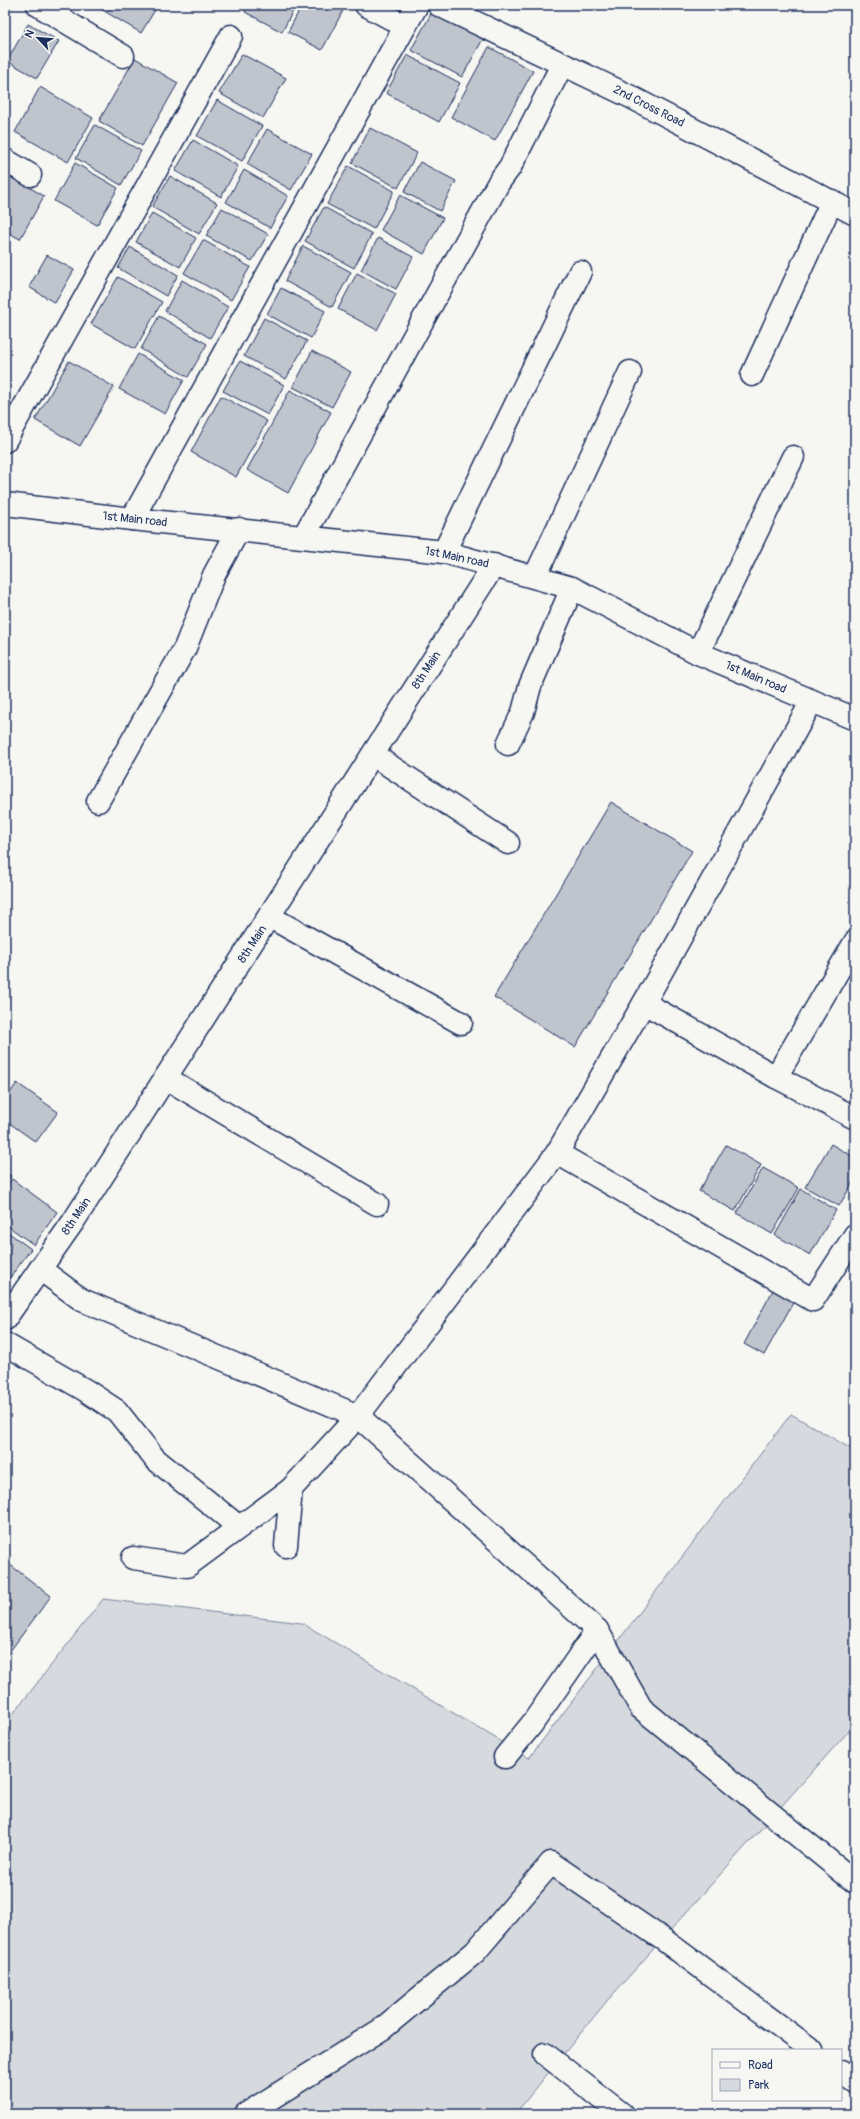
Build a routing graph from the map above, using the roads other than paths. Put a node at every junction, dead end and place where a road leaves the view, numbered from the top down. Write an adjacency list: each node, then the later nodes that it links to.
1 (38, 5): 7 (street)
2 (366, 5): 5 (street)
3 (417, 5): 5 (street)
4 (439, 5): 8 (street, 2nd Cross Road)
5 (404, 26): 19 (street)
6 (231, 36): 16 (street)
7 (123, 56)
8 (562, 65): 11 (street, 2nd Cross Road); 21 (street)
9 (5, 160): 10 (street)
10 (30, 175)
11 (832, 201): 12 (street, 2nd Cross Road); 15 (street)
12 (855, 214)
13 (580, 272): 22 (street)
14 (630, 372): 24 (street)
15 (752, 375)
16 (5, 441)
17 (793, 457): 26 (street)
18 (5, 504): 19 (street, 1st Main road)
19 (132, 519): 20 (street, 1st Main road)
20 (239, 529): 21 (street, 1st Main road); 31 (street)
21 (304, 536): 22 (street, 1st Main road)
22 (444, 552): 23 (street, 1st Main road)
23 (494, 564): 24 (street, 1st Main road); 30 (street, 8th Main)
24 (535, 577): 25 (street, 1st Main road)
25 (572, 588): 26 (street, 1st Main road); 29 (street)
26 (698, 653): 27 (street, 1st Main road)
27 (812, 701): 28 (street, 1st Main road); 35 (street)
28 (855, 719)
29 (508, 744)
30 (372, 755): 32 (street); 33 (street, 8th Main)
31 (98, 801)
32 (508, 843)
33 (270, 917): 36 (street); 38 (street, 8th Main)
34 (855, 942): 37 (street)
35 (644, 1003): 37 (street); 40 (street)
36 (460, 1023)
37 (776, 1077): 39 (street)
38 (166, 1078): 41 (street); 43 (street, 8th Main)
39 (855, 1118)
40 (557, 1153): 42 (street); 46 (street)
41 (377, 1204)
42 (855, 1235)
43 (40, 1269): 44 (street, 8th Main); 46 (street)
44 (5, 1319)
45 (5, 1344): 48 (street)
46 (358, 1416): 47 (street); 51 (street)
47 (291, 1489): 48 (street); 49 (street)
48 (239, 1527): 50 (street)
49 (286, 1546)
50 (133, 1558)
51 (597, 1630): 52 (street); 53 (street)
52 (505, 1758)
53 (855, 1882)
54 (811, 2049): 58 (street)
55 (545, 2054): 59 (street)
56 (842, 2073): 57 (street)
57 (855, 2082)
58 (246, 2114)
59 (622, 2114)

